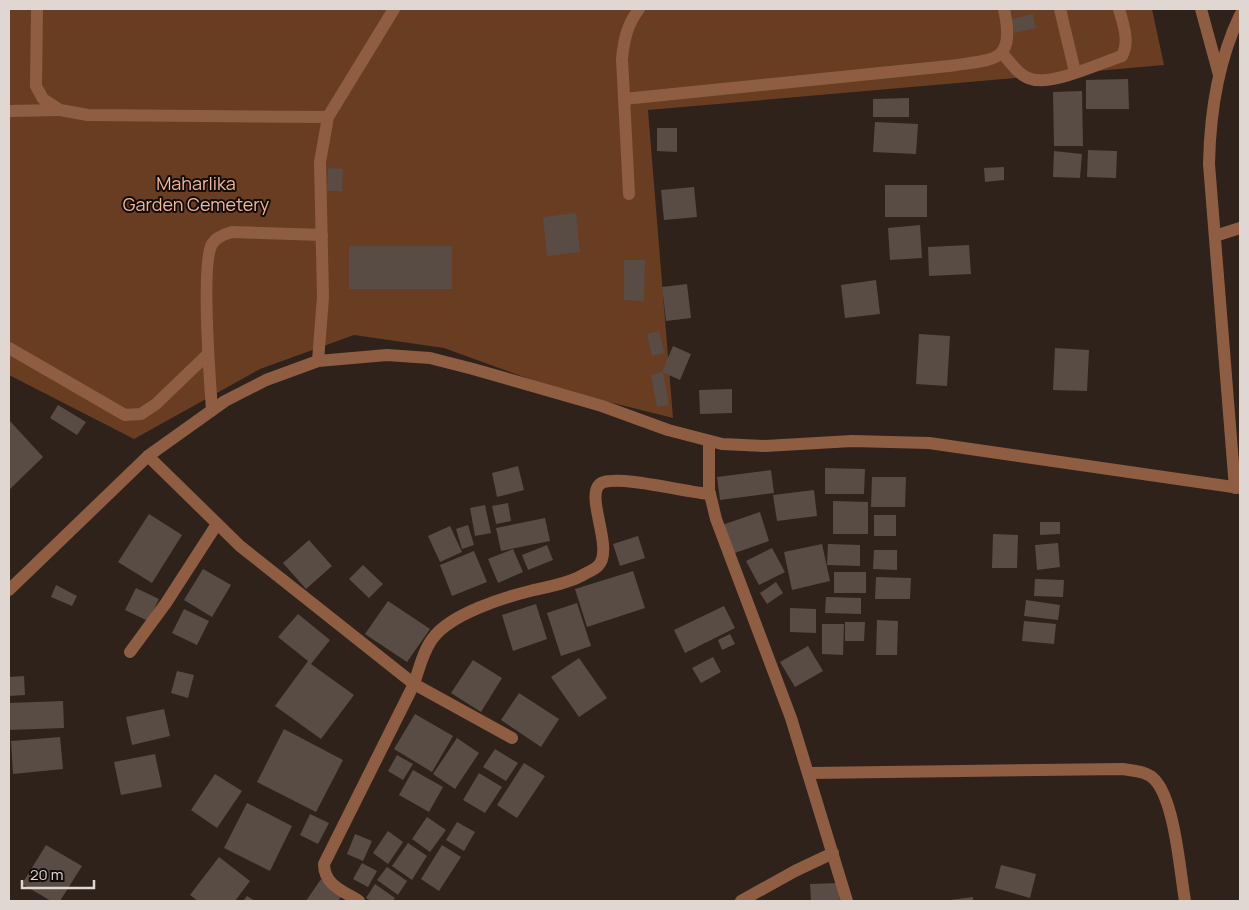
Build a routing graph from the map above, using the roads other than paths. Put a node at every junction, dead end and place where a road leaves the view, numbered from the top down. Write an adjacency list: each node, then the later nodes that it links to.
1 (37, 9): 13 (street)
2 (394, 9): 15 (street)
3 (640, 9): 12 (street)
4 (1004, 9): 9 (street)
5 (1060, 9): 10 (street)
6 (1119, 9): 10 (street)
7 (1201, 9): 11 (street)
8 (1240, 15): 11 (street)
9 (1002, 54): 10 (street); 12 (street)
10 (1075, 72)
11 (1219, 75): 19 (street)
12 (624, 99): 16 (street)
13 (60, 110): 14 (street); 15 (street)
14 (9, 111)
15 (328, 117): 18 (street)
16 (629, 194)
17 (1240, 228): 19 (street)
18 (322, 235): 21 (street); 22 (street)
19 (1215, 236): 26 (street)
20 (9, 348): 21 (street)
21 (208, 354): 23 (street)
22 (318, 361): 23 (street); 24 (street)
23 (212, 410): 25 (street)
24 (709, 440): 26 (street); 27 (street)
25 (148, 456): 28 (street); 29 (street)
26 (1238, 488)
27 (710, 494): 31 (street); 33 (street)
28 (217, 524): 30 (street); 31 (street)
29 (9, 590)
30 (130, 652)
31 (414, 684): 32 (street); 35 (street)
32 (512, 738)
33 (810, 773): 34 (street); 38 (street)
34 (833, 853): 36 (street); 37 (street)
35 (359, 901)
36 (741, 901)
37 (847, 901)
38 (1185, 901)

